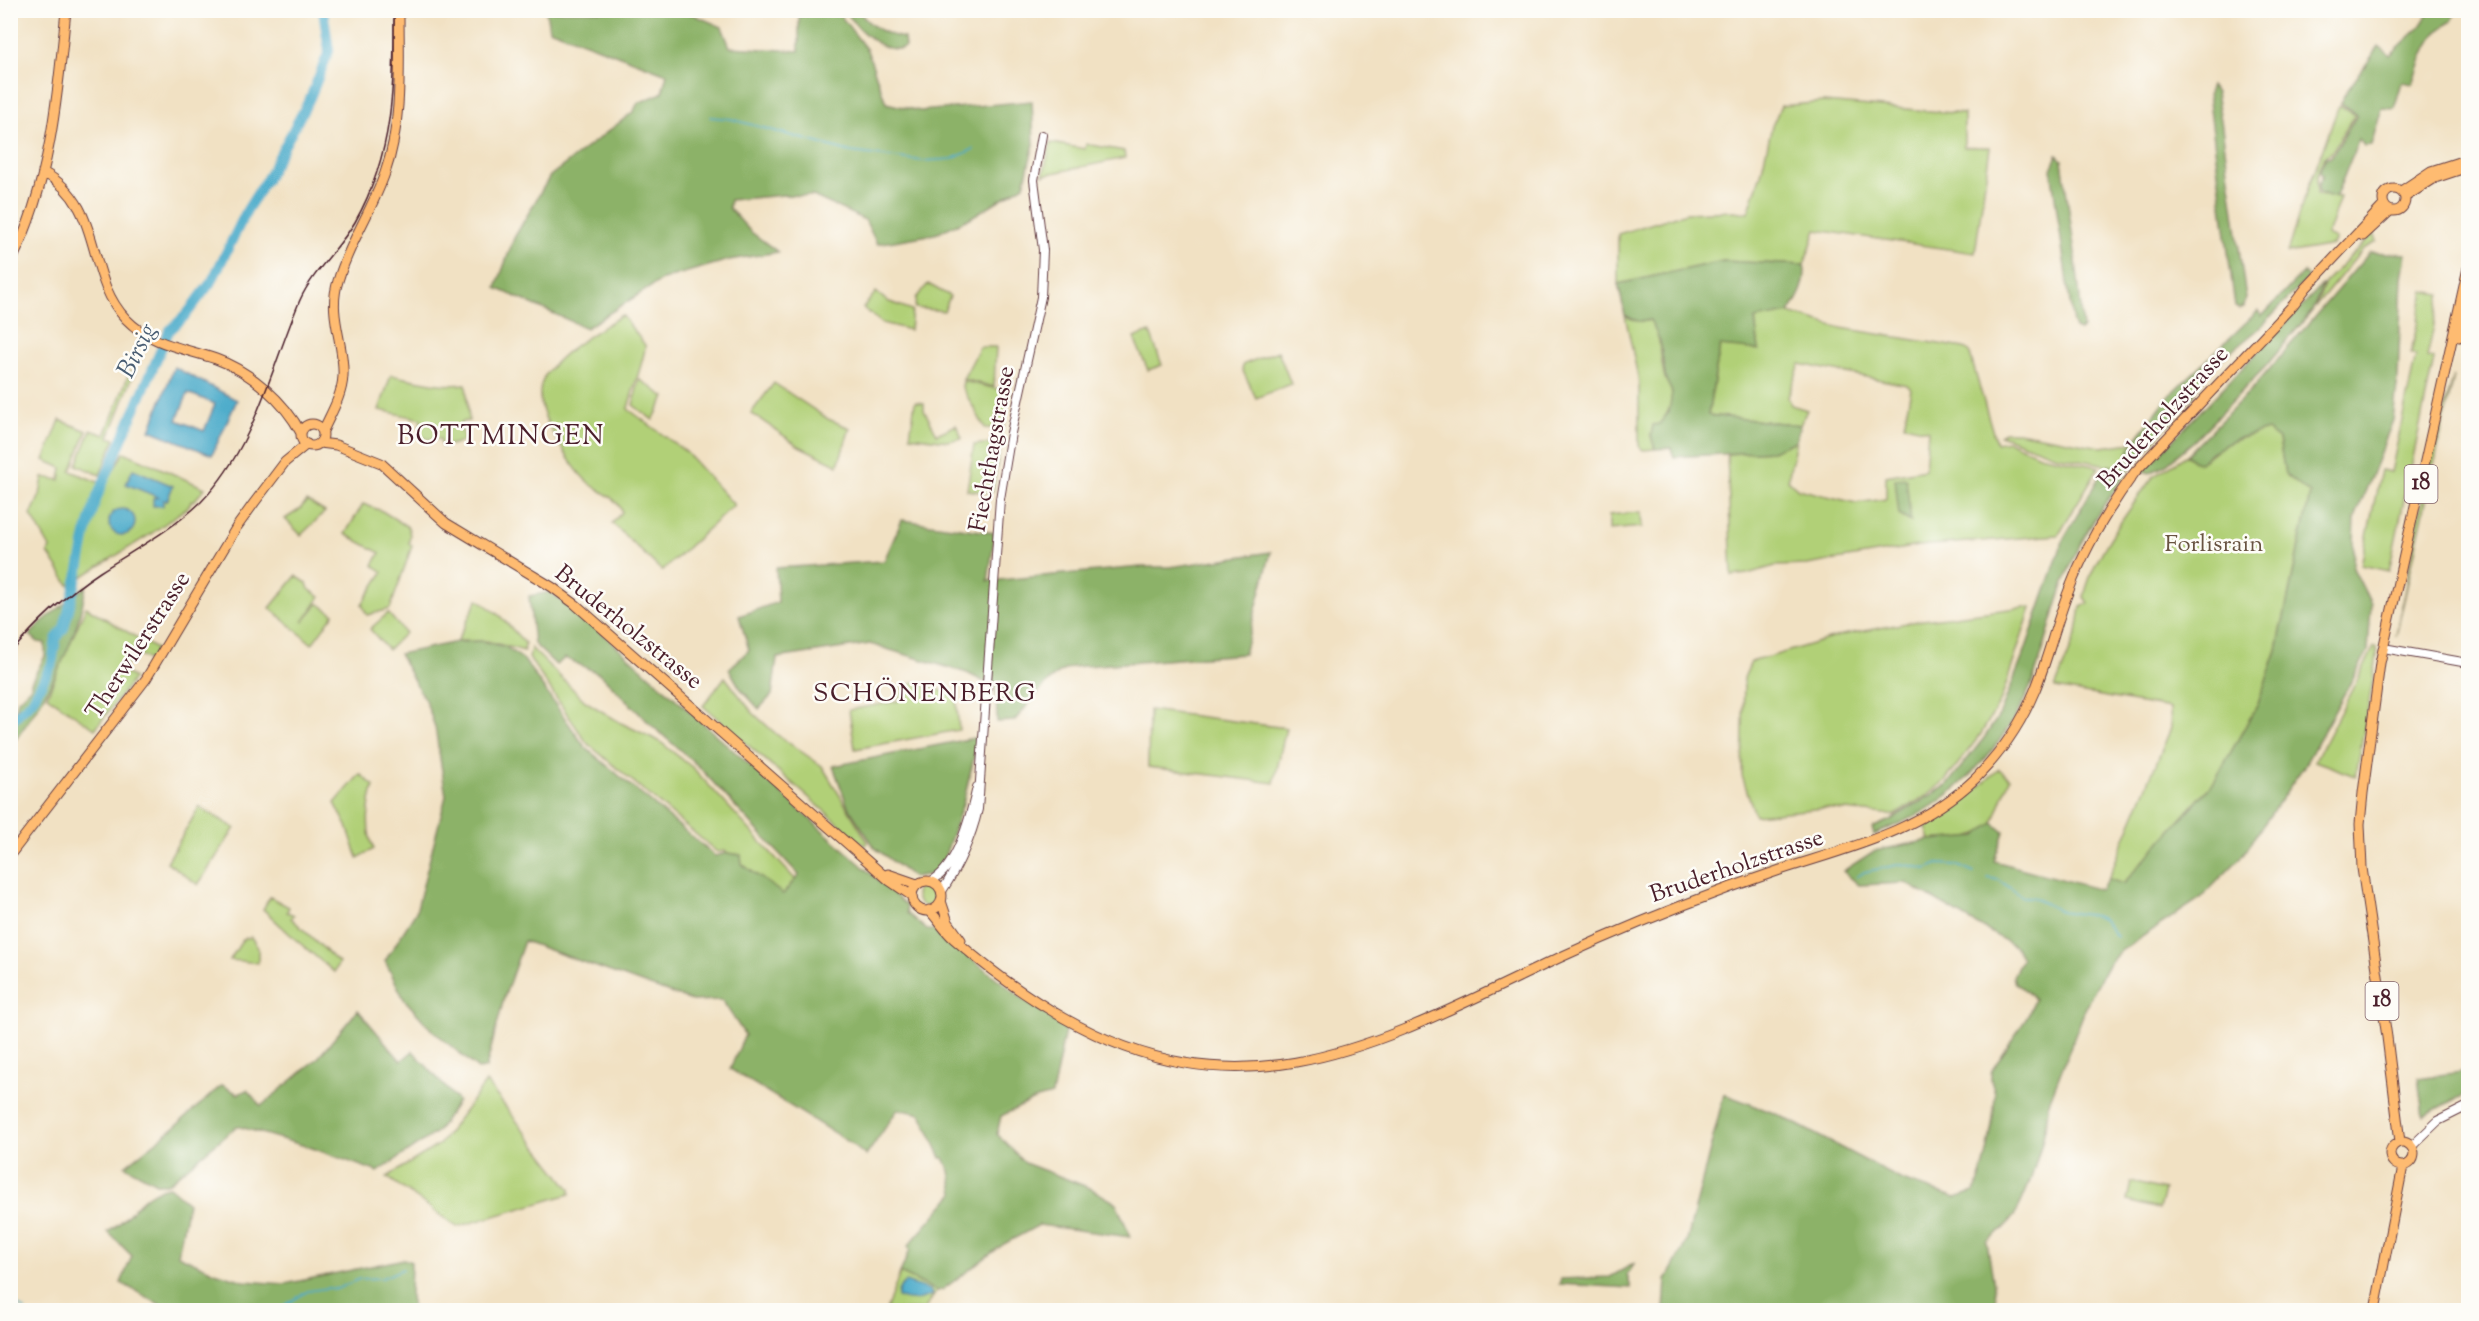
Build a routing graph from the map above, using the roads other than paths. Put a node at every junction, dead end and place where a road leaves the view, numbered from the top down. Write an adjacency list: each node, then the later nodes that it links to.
1 (66, 10): 6 (main road)
2 (399, 10): 14 (main road, Therwilerstrasse)
3 (1042, 135): 18 (street, Fiechthagstrasse)
4 (2469, 159): 7 (main road)
5 (2469, 167): 7 (main road)
6 (44, 172): 9 (main road); 13 (main road)
7 (2403, 194): 8 (main road); 8 (main road)
8 (2387, 208): 26 (main road, Bruderholzstrasse)
9 (10, 264)
10 (2469, 268): 12 (main road, 18)
11 (2469, 296): 12 (main road, 18)
12 (2439, 402): 16 (main road, 18)
13 (292, 417): 14 (main road); 15 (main road)
14 (318, 432): 15 (main road, Therwilerstrasse); 15 (main road); 20 (main road, Bruderholzstrasse)
15 (303, 439): 19 (main road, Therwilerstrasse)
16 (2386, 649): 17 (street); 28 (main road, 18)
17 (2469, 663)
18 (980, 771): 21 (street, Fiechthagstrasse); 24 (street, Fiechthagstrasse)
19 (10, 855)
20 (877, 869): 22 (main road, Bruderholzstrasse); 23 (main road, Bruderholzstrasse)
21 (931, 881): 22 (main road); 24 (main road, Bruderholzstrasse)
22 (917, 884): 23 (main road)
23 (912, 896): 25 (main road, Bruderholzstrasse)
24 (941, 896): 25 (main road); 26 (main road, Bruderholzstrasse)
25 (929, 910): 26 (main road, Bruderholzstrasse)
26 (972, 953)
27 (2469, 1106): 29 (street)
28 (2400, 1142): 29 (main road); 30 (main road, 18)
29 (2412, 1146): 30 (main road)
30 (2403, 1166): 31 (main road)
31 (2375, 1311)

